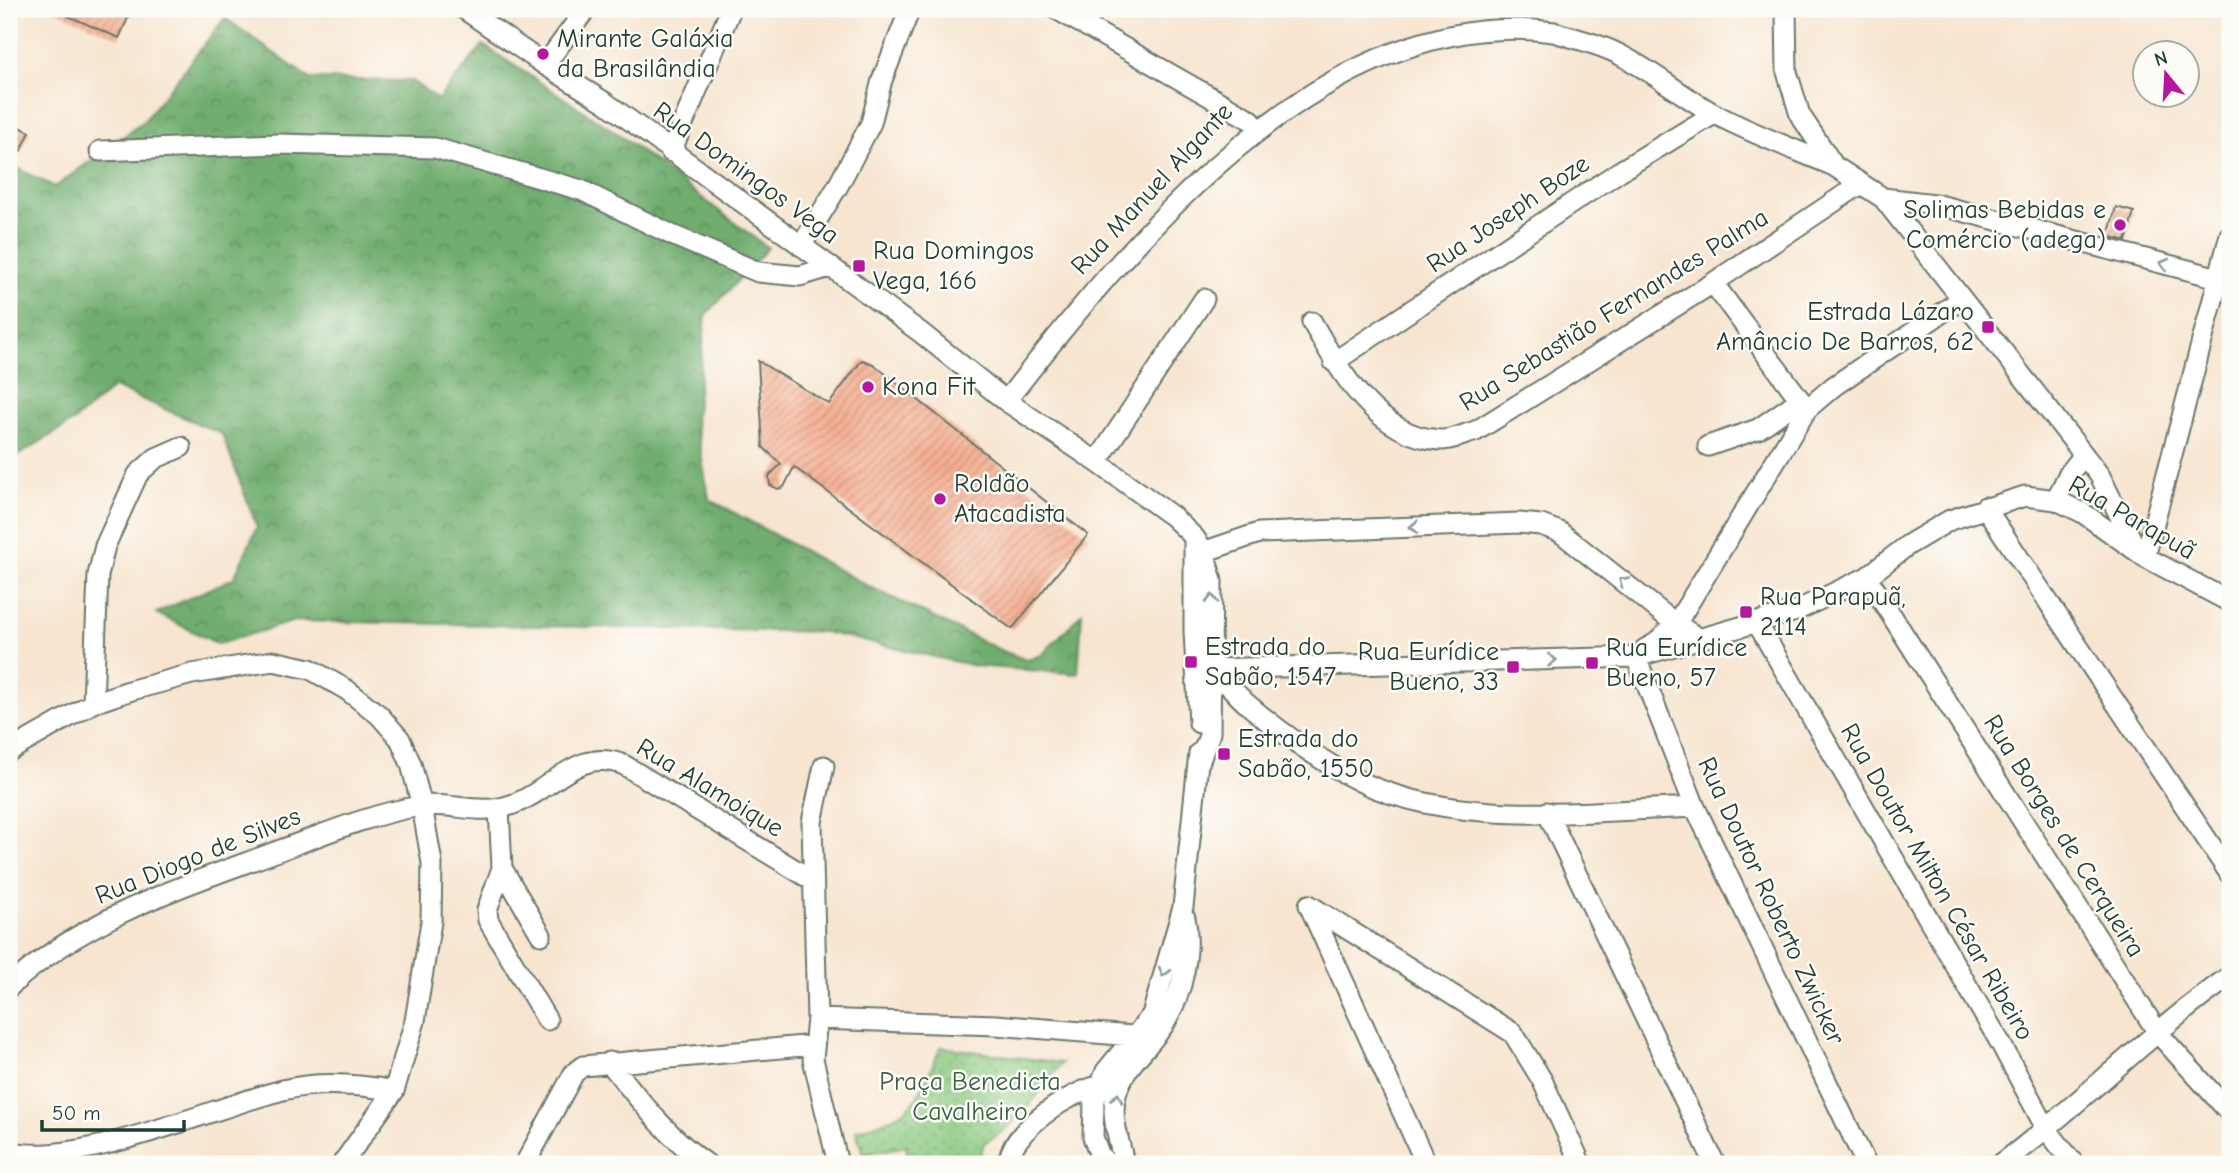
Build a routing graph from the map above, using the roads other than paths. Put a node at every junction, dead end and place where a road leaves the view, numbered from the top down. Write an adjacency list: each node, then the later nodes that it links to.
1 (464, 9): 7 (street, Rua Domingos Vega)
2 (586, 9): 7 (street)
3 (730, 9): 11 (street)
4 (910, 9): 16 (street)
5 (1056, 9): 9 (street)
6 (1786, 9): 12 (street)
7 (545, 65): 11 (street, Rua Domingos Vega)
8 (1714, 114): 9 (street, Rua Manuel Algante); 12 (street, Rua Manuel Algante); 23 (street, Rua Joseph Boze)
9 (1251, 120): 24 (street, Rua Manuel Algante)
10 (100, 150): 17 (street)
11 (671, 152): 16 (street, Rua Domingos Vega)
12 (1834, 166): 13 (street)
13 (1859, 185): 14 (street); 19 (street, Rua Sebastião Fernandes Palma)
14 (1883, 198): 18 (street, one-way to 14); 21 (street)
15 (2230, 236): 18 (street)
16 (801, 246): 17 (street, Rua Domingos Vega)
17 (830, 267): 24 (street, Rua Domingos Vega)
18 (2224, 280): 33 (street)
19 (1713, 283): 23 (street, Rua Sebastião Fernandes Palma); 25 (street)
20 (1204, 299): 29 (street)
21 (1962, 299): 25 (street); 28 (street)
22 (1312, 322): 23 (street, Rua Sebastião Fernandes Palma)
23 (1334, 362)
24 (1006, 401): 29 (street, Rua Domingos Vega)
25 (1802, 405): 26 (street); 37 (street)
26 (1708, 446)
27 (181, 447): 42 (street)
28 (2084, 455): 30 (street); 33 (street)
29 (1097, 461): 32 (street, Rua Domingos Vega)
30 (2056, 499): 31 (street, Rua Parapuã); 33 (street, Rua Parapuã)
31 (1985, 507): 34 (street, Rua Parapuã); 51 (street)
32 (1197, 548): 37 (street, one-way to 32); 38 (street); 41 (street, one-way to 32)
33 (2141, 554): 35 (street, Rua Parapuã)
34 (1867, 577): 36 (street, Rua Parapuã); 60 (street, Rua Borges de Cerqueira)
35 (2230, 602)
36 (1757, 623): 39 (street, Rua Parapuã); 67 (street, Rua Doutor Milton César Ribeiro)
37 (1676, 624): 39 (street); 40 (street)
38 (1194, 631): 41 (street); 44 (street)
39 (1700, 639): 40 (street, Rua Parapuã)
40 (1629, 657): 41 (street, one-way to 40); 47 (street, Rua Doutor Roberto Zwicker)
41 (1212, 669): 44 (street); 49 (street)
42 (93, 703): 43 (street); 46 (street)
43 (9, 751)
44 (1199, 763): 53 (street)
45 (824, 766): 52 (street)
46 (422, 806): 48 (street, Rua Alamoique); 56 (street, Rua Diogo de Silves); 65 (street)
47 (1695, 807): 49 (street); 79 (street, Rua Doutor Roberto Zwicker)
48 (499, 808): 50 (street); 52 (street, Rua Alamoique)
49 (1547, 812): 78 (street)
50 (502, 868): 54 (street); 58 (street)
51 (2230, 874)
52 (812, 880): 57 (street)
53 (1183, 907): 59 (street); 61 (street, one-way to 61)
54 (541, 935)
55 (2230, 976): 60 (street)
56 (9, 987)
57 (817, 1018): 61 (street); 62 (street)
58 (547, 1020)
59 (1158, 1031): 61 (street); 75 (street, one-way to 59)
60 (2158, 1033): 66 (street, Rua Borges de Cerqueira); 67 (street)
61 (1132, 1036): 64 (street)
62 (814, 1045): 63 (street); 72 (street)
63 (609, 1062): 69 (street); 71 (street)
64 (1100, 1086): 73 (street); 74 (street)
65 (394, 1091): 68 (street); 70 (street)
66 (2230, 1113)
67 (2047, 1130): 80 (street); 81 (street, Rua Doutor Milton César Ribeiro)
68 (9, 1151)
69 (694, 1161)
70 (342, 1164)
71 (525, 1164)
72 (838, 1164)
73 (1009, 1164)
74 (1108, 1164)
75 (1124, 1164)
76 (1426, 1164): 77 (street)
77 (1581, 1164)
78 (1715, 1164)
79 (1866, 1164)
80 (2001, 1164)
81 (2074, 1164)

